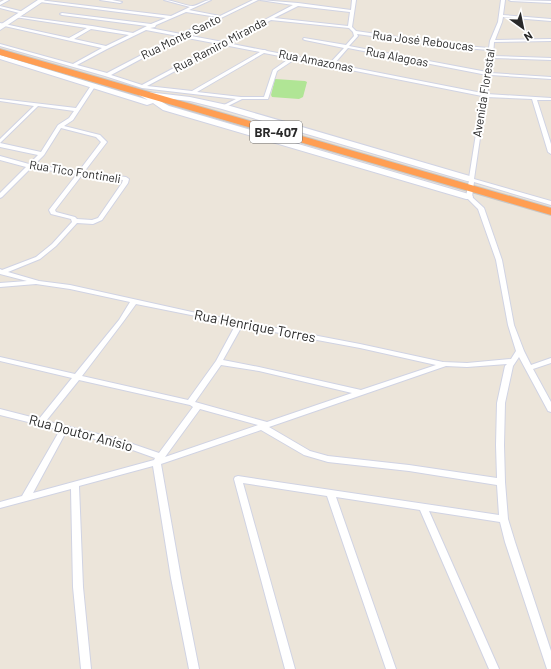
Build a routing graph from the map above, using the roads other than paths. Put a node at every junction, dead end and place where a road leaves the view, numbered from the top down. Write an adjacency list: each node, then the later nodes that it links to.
1 (7, 0): 15 (street)
2 (83, 0): 16 (street)
3 (102, 0): 12 (street)
4 (166, 0): 17 (street)
5 (209, 0): 17 (street)
6 (256, 0): 24 (street, Rua Monte Santo)
7 (262, 0): 14 (street)
8 (354, 0): 19 (street)
9 (503, 0): 22 (street, Avenida Florestal)
10 (511, 0): 13 (street)
11 (41, 1): 16 (street); 20 (street)
12 (120, 2)
13 (551, 2)
14 (298, 4): 19 (street); 26 (street, Rua Ramiro Miranda)
15 (0, 5): 20 (street)
16 (74, 6): 21 (street); 25 (street)
17 (194, 7): 18 (street)
18 (187, 11): 24 (street); 25 (street)
19 (352, 11): 32 (street)
20 (24, 13): 23 (street)
21 (62, 14): 28 (street); 30 (street)
22 (501, 16): 27 (street); 40 (street, Avenida Florestal)
23 (17, 17): 28 (street); 29 (street)
24 (222, 17): 36 (street, Rua Monte Santo)
25 (172, 18): 30 (street)
26 (271, 19): 32 (street); 41 (street, Rua Ramiro Miranda)
27 (551, 20)
28 (50, 21): 31 (street)
29 (1, 26): 38 (street)
30 (154, 26): 33 (street)
31 (92, 27): 35 (street); 38 (street)
32 (350, 27): 34 (street)
33 (148, 29): 35 (street); 36 (street, Rua Amazonas)
34 (355, 32): 44 (street); 45 (street, Rua José Reboucas)
35 (135, 34): 43 (street)
36 (181, 36): 41 (street, Rua Amazonas); 55 (street, Rua Monte Santo)
37 (305, 39): 44 (street, Rua Alagoas)
38 (69, 40): 43 (street)
39 (551, 40): 40 (street)
40 (492, 41): 45 (street, Avenida Florestal)
41 (222, 44): 46 (street, Rua Amazonas); 58 (street, Rua Ramiro Miranda)
42 (0, 45): 53 (street)
43 (104, 47): 53 (street)
44 (348, 47): 52 (street); 54 (street, Rua Alagoas)
45 (491, 49): 50 (street, Avenida Florestal)
46 (265, 51): 49 (street, Rua Amazonas); 60 (street)
47 (0, 52): 58 (highway, BR-407)
48 (0, 57): 57 (street)
49 (295, 57): 52 (street, Rua Amazonas); 61 (street)
50 (491, 57): 51 (street); 54 (street, Avenida Florestal)
51 (551, 59)
52 (331, 65): 59 (street, Rua Amazonas)
53 (73, 66): 55 (street)
54 (489, 74): 56 (street, Rua Alagoas); 59 (street, Avenida Florestal)
55 (107, 75): 58 (street)
56 (551, 78)
57 (94, 85): 69 (street); 70 (street)
58 (142, 90): 60 (street); 69 (street); 79 (highway, BR-407)
59 (484, 95): 62 (street, Rua Amazonas); 79 (street, Avenida Florestal)
60 (191, 96): 61 (street); 68 (street)
61 (241, 98): 68 (street)
62 (534, 98): 63 (street, Rua Amazonas); 74 (street)
63 (551, 99)
64 (0, 100): 65 (street)
65 (6, 100): 66 (street); 67 (street)
66 (0, 105)
67 (36, 106): 70 (street); 72 (street)
68 (224, 107): 79 (street)
69 (166, 108): 79 (street)
70 (77, 110): 71 (street)
71 (60, 126): 75 (street); 78 (street)
72 (0, 142)
73 (0, 145): 75 (street)
74 (551, 152)
75 (42, 154): 77 (street)
76 (0, 158): 77 (street, Rua Tico Fontineli)
77 (30, 166): 78 (street, Rua Tico Fontineli); 80 (street)
78 (79, 173): 83 (street); 83 (street, Rua Tico Fontineli)
79 (470, 188): 81 (street); 82 (highway, BR-407); 89 (street)
80 (0, 196)
81 (551, 203)
82 (551, 212)
83 (75, 221): 84 (street)
84 (1, 272): 85 (street, Rua Henrique Torres)
85 (38, 283): 86 (street); 87 (street, Rua Henrique Torres)
86 (0, 285)
87 (134, 302): 88 (street, Rua Henrique Torres); 96 (street)
88 (240, 323): 92 (street); 94 (street, Rua Henrique Torres)
89 (520, 351): 93 (street); 95 (street)
90 (0, 359): 96 (street)
91 (551, 360): 95 (street)
92 (219, 362): 97 (street); 98 (street)
93 (512, 362): 94 (street, Rua Henrique Torres); 105 (street)
94 (443, 364): 97 (street)
95 (529, 368): 99 (street)
96 (75, 377): 98 (street); 101 (street)
97 (359, 392): 102 (street)
98 (194, 404): 102 (street); 104 (street)
99 (551, 409)
100 (0, 412): 101 (street, Rua Doutor Anísio)
101 (40, 422): 103 (street, Rua Doutor Anísio)
102 (265, 426): 104 (street); 105 (street)
103 (64, 429): 104 (street, Rua Doutor Anísio); 108 (street)
104 (159, 460): 106 (street); 114 (street)
105 (501, 482): 111 (street)
106 (75, 484): 108 (street); 113 (street)
107 (330, 493): 110 (street); 115 (street); 116 (street)
108 (26, 497): 109 (street)
109 (0, 505)
110 (423, 507): 111 (street); 117 (street)
111 (504, 520): 112 (street)
112 (550, 668)
113 (86, 669)
114 (194, 669)
115 (290, 669)
116 (391, 669)
117 (494, 669)

